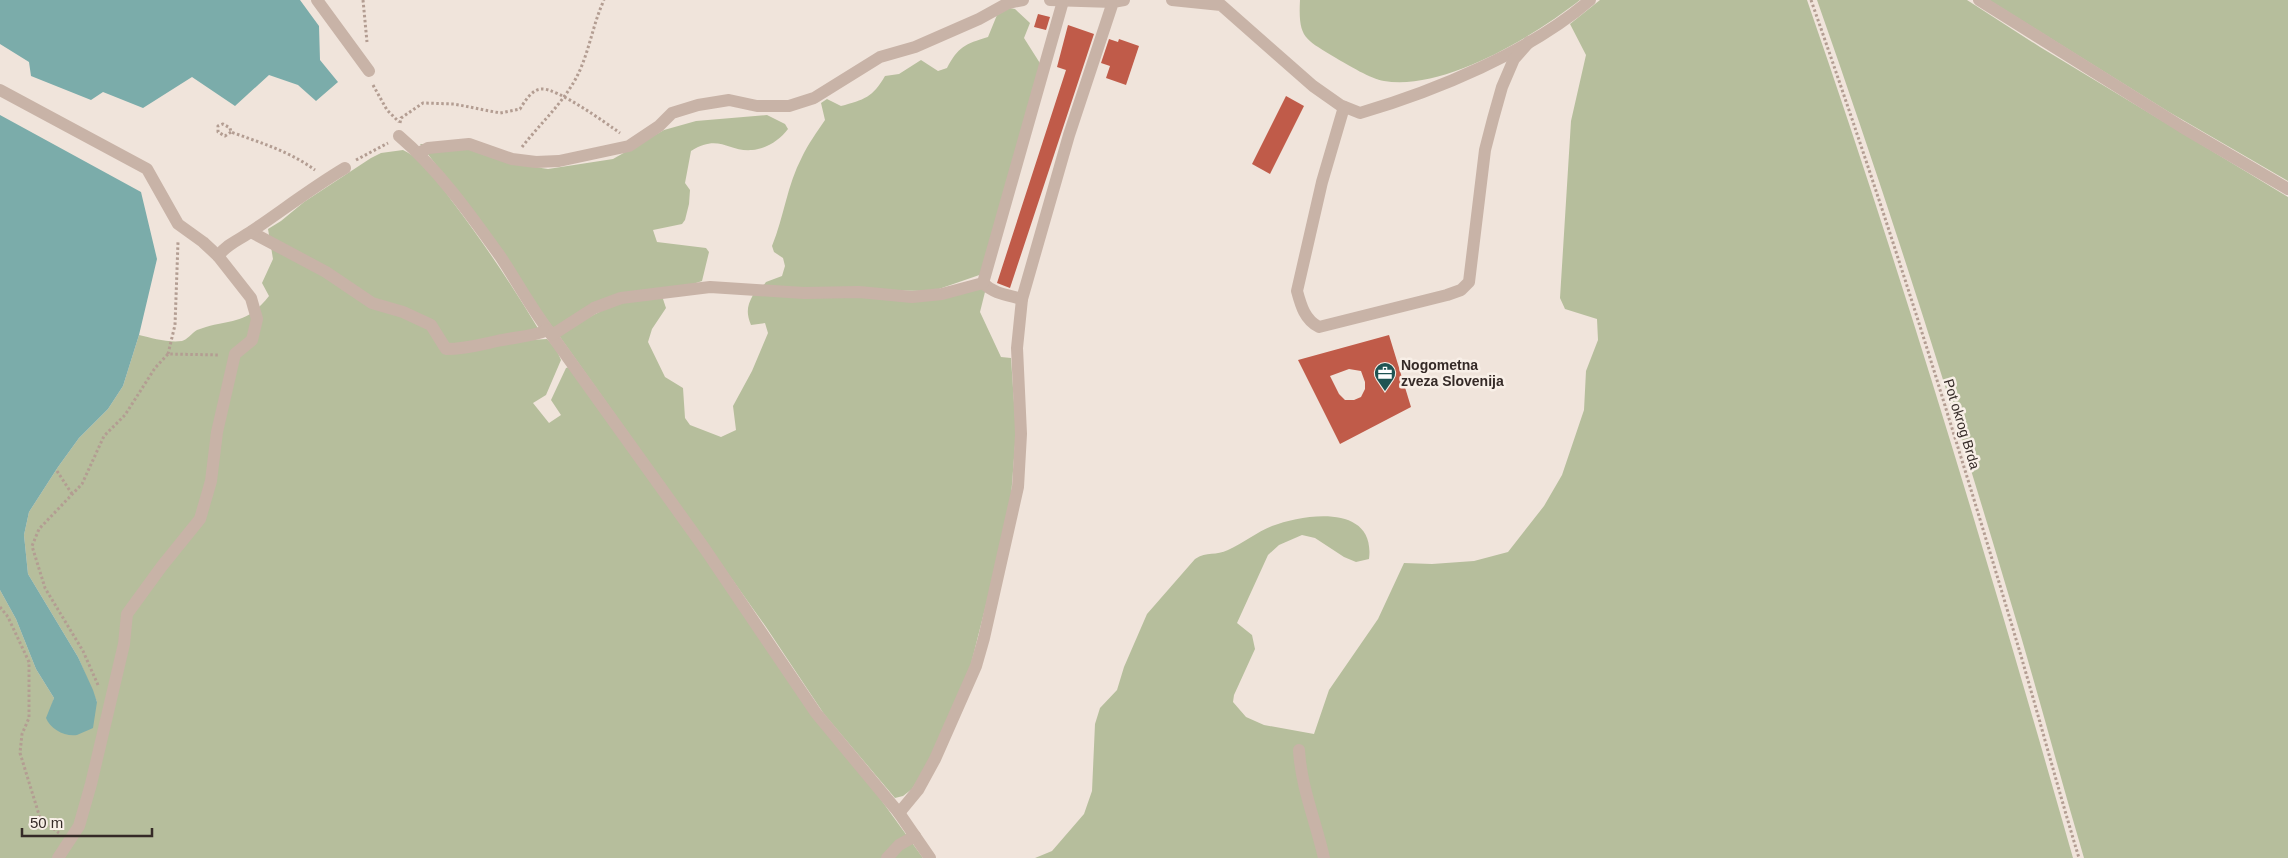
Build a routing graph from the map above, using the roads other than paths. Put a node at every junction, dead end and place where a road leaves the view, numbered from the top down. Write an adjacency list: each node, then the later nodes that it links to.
1 (317, 0): 10 (street)
2 (1023, 0): 14 (street)
3 (1172, 0): 8 (street)
4 (1590, 0): 9 (street)
5 (1978, 0): 16 (street)
6 (1057, 1): 7 (street); 19 (street)
7 (1117, 1): 20 (street)
8 (1222, 2): 12 (street)
9 (1529, 42): 12 (street); 12 (street)
10 (369, 71)
11 (0, 90): 18 (street)
12 (1344, 107)
13 (399, 136): 14 (street)
14 (419, 153): 21 (street)
15 (345, 168): 17 (street)
16 (2288, 189)
17 (251, 232): 18 (street); 21 (street)
18 (218, 256): 25 (street)
19 (983, 283): 20 (street); 21 (street)
20 (1022, 299): 23 (street)
21 (550, 333): 23 (street)
22 (1299, 750): 28 (street)
23 (899, 813): 24 (street)
24 (915, 836): 26 (street); 27 (street)
25 (58, 858)
26 (887, 858)
27 (930, 858)
28 (1324, 858)

